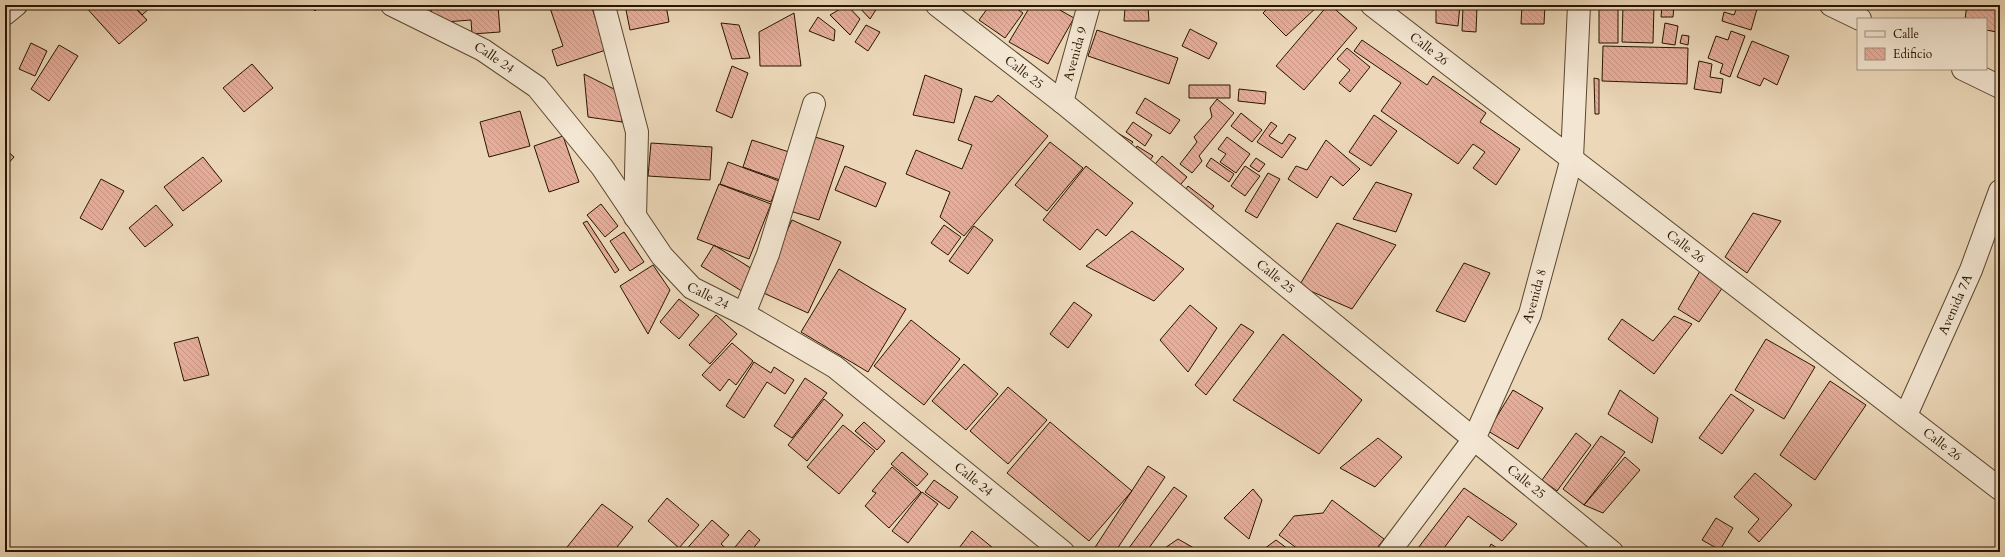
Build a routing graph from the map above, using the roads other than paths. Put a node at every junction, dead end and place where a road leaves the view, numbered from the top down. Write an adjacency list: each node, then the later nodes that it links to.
1 (16, 5): 9 (street)
2 (392, 5): 17 (street, Calle 24)
3 (937, 5): 13 (street, Calle 25)
4 (1089, 5): 13 (street, Avenida 9)
5 (1372, 5): 15 (street, Calle 26)
6 (1579, 5): 15 (street, Avenida 8)
7 (1831, 5): 10 (street)
8 (605, 10): 17 (street)
9 (5, 14)
10 (1858, 18)
11 (1965, 70): 12 (street)
12 (2000, 87)
13 (1062, 102): 20 (street, Calle 25)
14 (814, 104): 18 (street)
15 (1572, 158): 19 (street, Calle 26); 20 (street, Avenida 8)
16 (2000, 191): 19 (street, Avenida 7A)
17 (635, 216): 18 (street, Calle 24)
18 (744, 314): 22 (street, Calle 24)
19 (1906, 415): 21 (street, Calle 26)
20 (1474, 439): 23 (street, Avenida 8); 24 (street, Calle 25)
21 (2000, 489)
22 (1064, 552)
23 (1390, 552)
24 (1612, 552)

